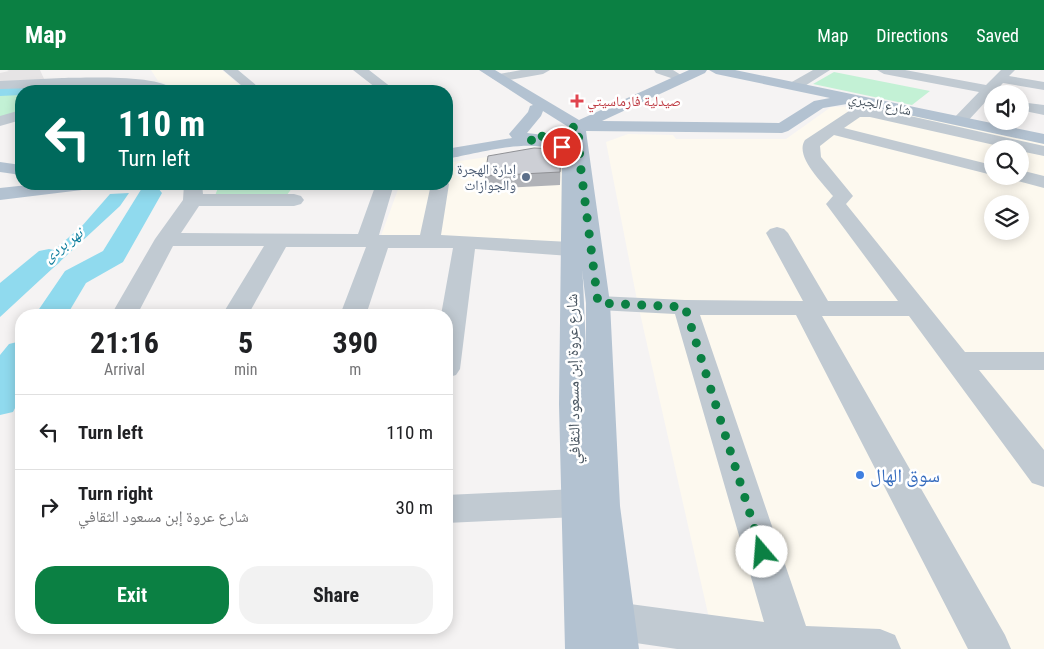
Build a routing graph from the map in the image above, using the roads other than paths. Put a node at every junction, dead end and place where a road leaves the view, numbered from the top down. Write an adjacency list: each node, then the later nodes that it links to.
1 (144, 70): 16 (street)
2 (230, 70): 17 (street)
3 (360, 70): 18 (street)
4 (474, 70): 25 (main road)
5 (543, 70): 11 (street)
6 (700, 70): 29 (main road)
7 (716, 70): 20 (main road, شارع الجبري)
8 (823, 70): 20 (street)
9 (884, 70): 22 (street)
10 (674, 72): 29 (main road)
11 (492, 74): 25 (main road)
12 (1004, 74): 19 (street); 21 (street)
13 (74, 76): 14 (street); 15 (street)
14 (0, 85)
15 (135, 85)
16 (143, 85)
17 (249, 85)
18 (381, 85)
19 (996, 85)
20 (795, 86): 24 (main road, شارع الجبري)
21 (1044, 86)
22 (984, 95)
23 (984, 99): 31 (street)
24 (860, 100): 29 (main road); 31 (main road, شارع الجبري)
25 (543, 107): 29 (main road); 33 (main road)
26 (1029, 108): 27 (street)
27 (1044, 110)
28 (15, 117): 30 (street)
29 (581, 118): 33 (main road); 58 (main road, شارع عروة إبن مسعود الثقافي)
30 (0, 121)
31 (959, 121): 34 (main road, شارع الجبري)
32 (832, 130): 36 (street); 39 (street); 64 (street)
33 (523, 137): 35 (main road); 37 (main road); 57 (main road, شارع عروة إبن مسعود الثقافي)
34 (1044, 139)
35 (453, 146)
36 (1044, 151)
37 (453, 152)
38 (0, 167): 40 (main road)
39 (984, 168)
40 (15, 170)
41 (15, 172): 42 (main road)
42 (0, 174)
43 (1029, 178): 44 (street)
44 (1044, 182)
45 (29, 190): 49 (main road)
46 (384, 190): 54 (street)
47 (439, 190): 55 (street)
48 (193, 192): 50 (street); 52 (street)
49 (3, 193)
50 (294, 200)
51 (777, 233): 60 (street)
52 (166, 239): 53 (street); 61 (street)
53 (278, 240): 54 (street); 62 (street)
54 (373, 241): 55 (street); 63 (street)
55 (429, 242): 56 (street)
56 (465, 242): 57 (street); 65 (street)
57 (570, 249): 69 (main road, شارع عروة إبن مسعود الثقافي)
58 (598, 303): 59 (street); 71 (main road, شارع عروة إبن مسعود الثقافي)
59 (685, 307): 60 (street); 72 (street)
60 (812, 308): 64 (street); 75 (street)
61 (127, 309)
62 (238, 309)
63 (355, 309)
64 (917, 309): 66 (street)
65 (453, 322)
66 (957, 360): 67 (street); 68 (street)
67 (1044, 361)
68 (1039, 462)
69 (576, 503): 70 (street); 73 (main road, شارع عروة إبن مسعود الثقافي)
70 (453, 509)
71 (616, 635): 72 (street)
72 (792, 646): 74 (street)
73 (586, 649)
74 (880, 649)
75 (990, 649)

